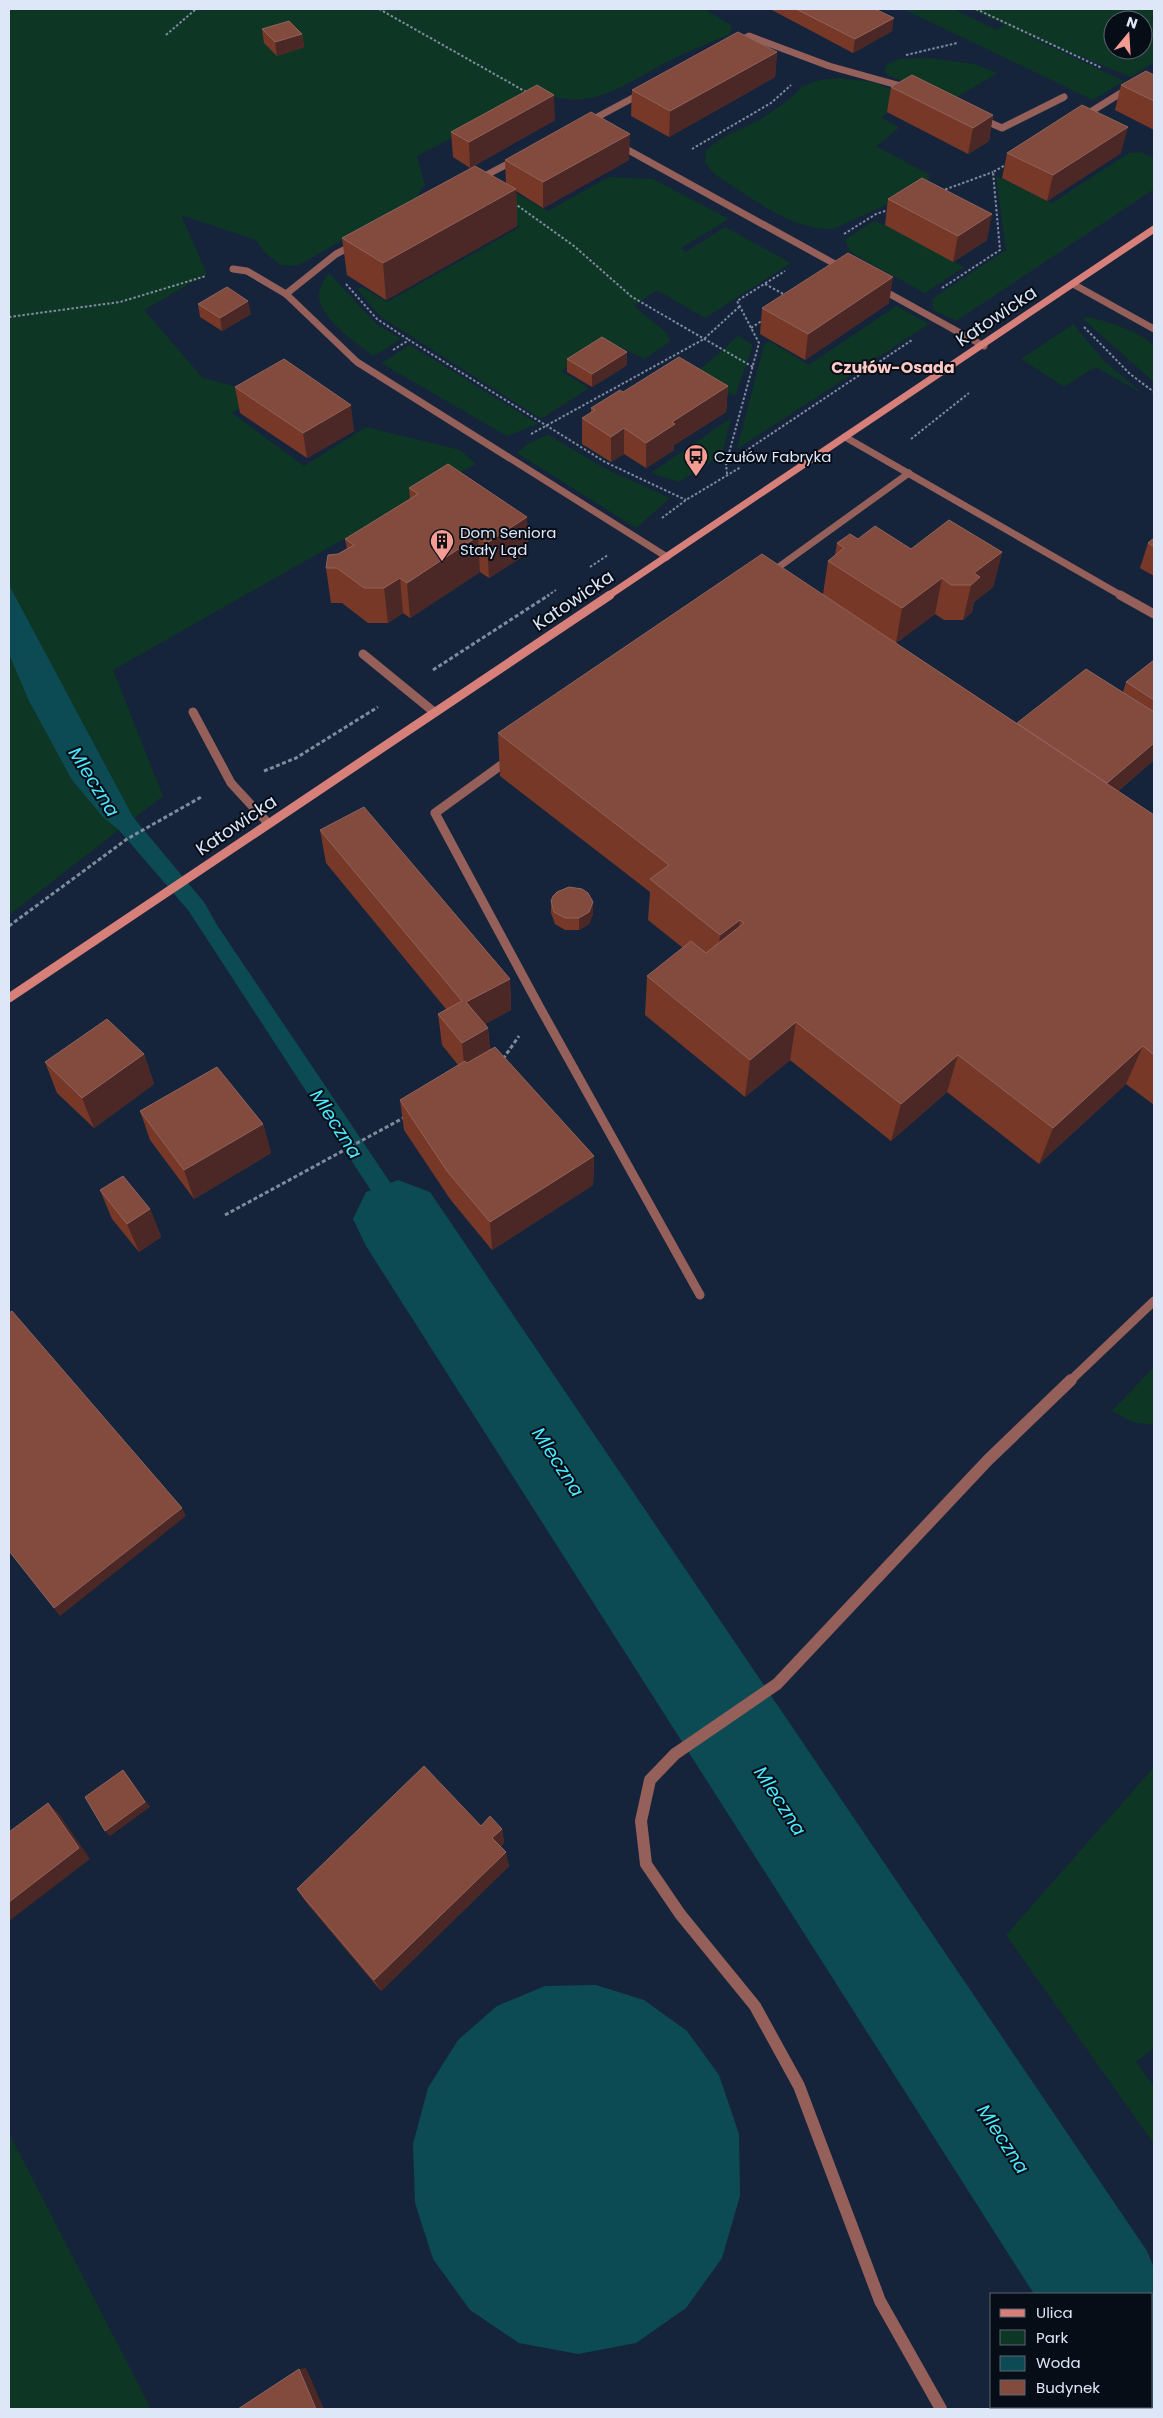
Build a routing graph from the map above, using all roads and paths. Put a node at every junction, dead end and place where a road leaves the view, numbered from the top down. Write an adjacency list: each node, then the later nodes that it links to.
1 (196, 9): 4 (path)
2 (379, 9): 12 (path)
3 (976, 9): 9 (path)
4 (166, 35)
5 (957, 43): 7 (path)
6 (732, 45): 8 (street)
7 (904, 55)
8 (829, 66): 11 (street); 20 (path)
9 (1136, 84): 14 (street)
10 (653, 87): 16 (street)
11 (920, 93)
12 (532, 96)
13 (1064, 97): 15 (street)
14 (1092, 111)
15 (975, 116)
16 (591, 130)
17 (614, 142): 20 (street)
18 (522, 157): 21 (street)
19 (1009, 162): 33 (path)
20 (661, 168): 26 (street)
21 (478, 179): 22 (street); 40 (path)
22 (470, 184)
23 (1154, 229): 29 (main road, Katowicka)
24 (361, 241): 30 (street)
25 (233, 269): 30 (street); 34 (path)
26 (853, 274)
27 (765, 284): 31 (path)
28 (870, 284): 33 (street)
29 (1073, 284): 39 (street); 41 (main road, Katowicka)
30 (286, 294): 43 (street)
31 (789, 297)
32 (740, 306): 40 (path)
33 (913, 307): 38 (street)
34 (9, 317)
35 (765, 319): 37 (path)
36 (1079, 322): 44 (path)
37 (751, 328)
38 (953, 329): 41 (street); 48 (path)
39 (1154, 329)
40 (704, 339): 42 (path); 45 (path)
41 (984, 346): 46 (main road, Katowicka)
42 (753, 366)
43 (368, 369): 45 (path); 47 (street)
44 (1154, 392)
45 (547, 426): 47 (path); 51 (path)
46 (845, 437): 49 (street); 53 (main road, Katowicka)
47 (498, 450): 52 (street)
48 (726, 464)
49 (909, 473): 55 (street); 57 (street)
50 (727, 474): 51 (path)
51 (686, 500): 52 (path)
52 (636, 537): 53 (street); 54 (path)
53 (667, 557): 61 (main road, Katowicka)
54 (582, 572)
55 (764, 577)
56 (560, 587): 59 (path)
57 (1154, 614)
58 (363, 654): 59 (street)
59 (405, 689): 61 (street); 63 (path)
60 (193, 712): 63 (street)
61 (434, 712): 64 (main road, Katowicka)
62 (523, 750): 67 (street)
63 (231, 783): 64 (street); 65 (path)
64 (268, 823): 66 (main road, Katowicka)
65 (9, 926)
66 (9, 998)
67 (539, 1006): 68 (path); 71 (street)
68 (496, 1064)
69 (411, 1113): 70 (path)
70 (225, 1215)
71 (700, 1295)
72 (1154, 1301): 73 (street)
73 (941, 2409)

